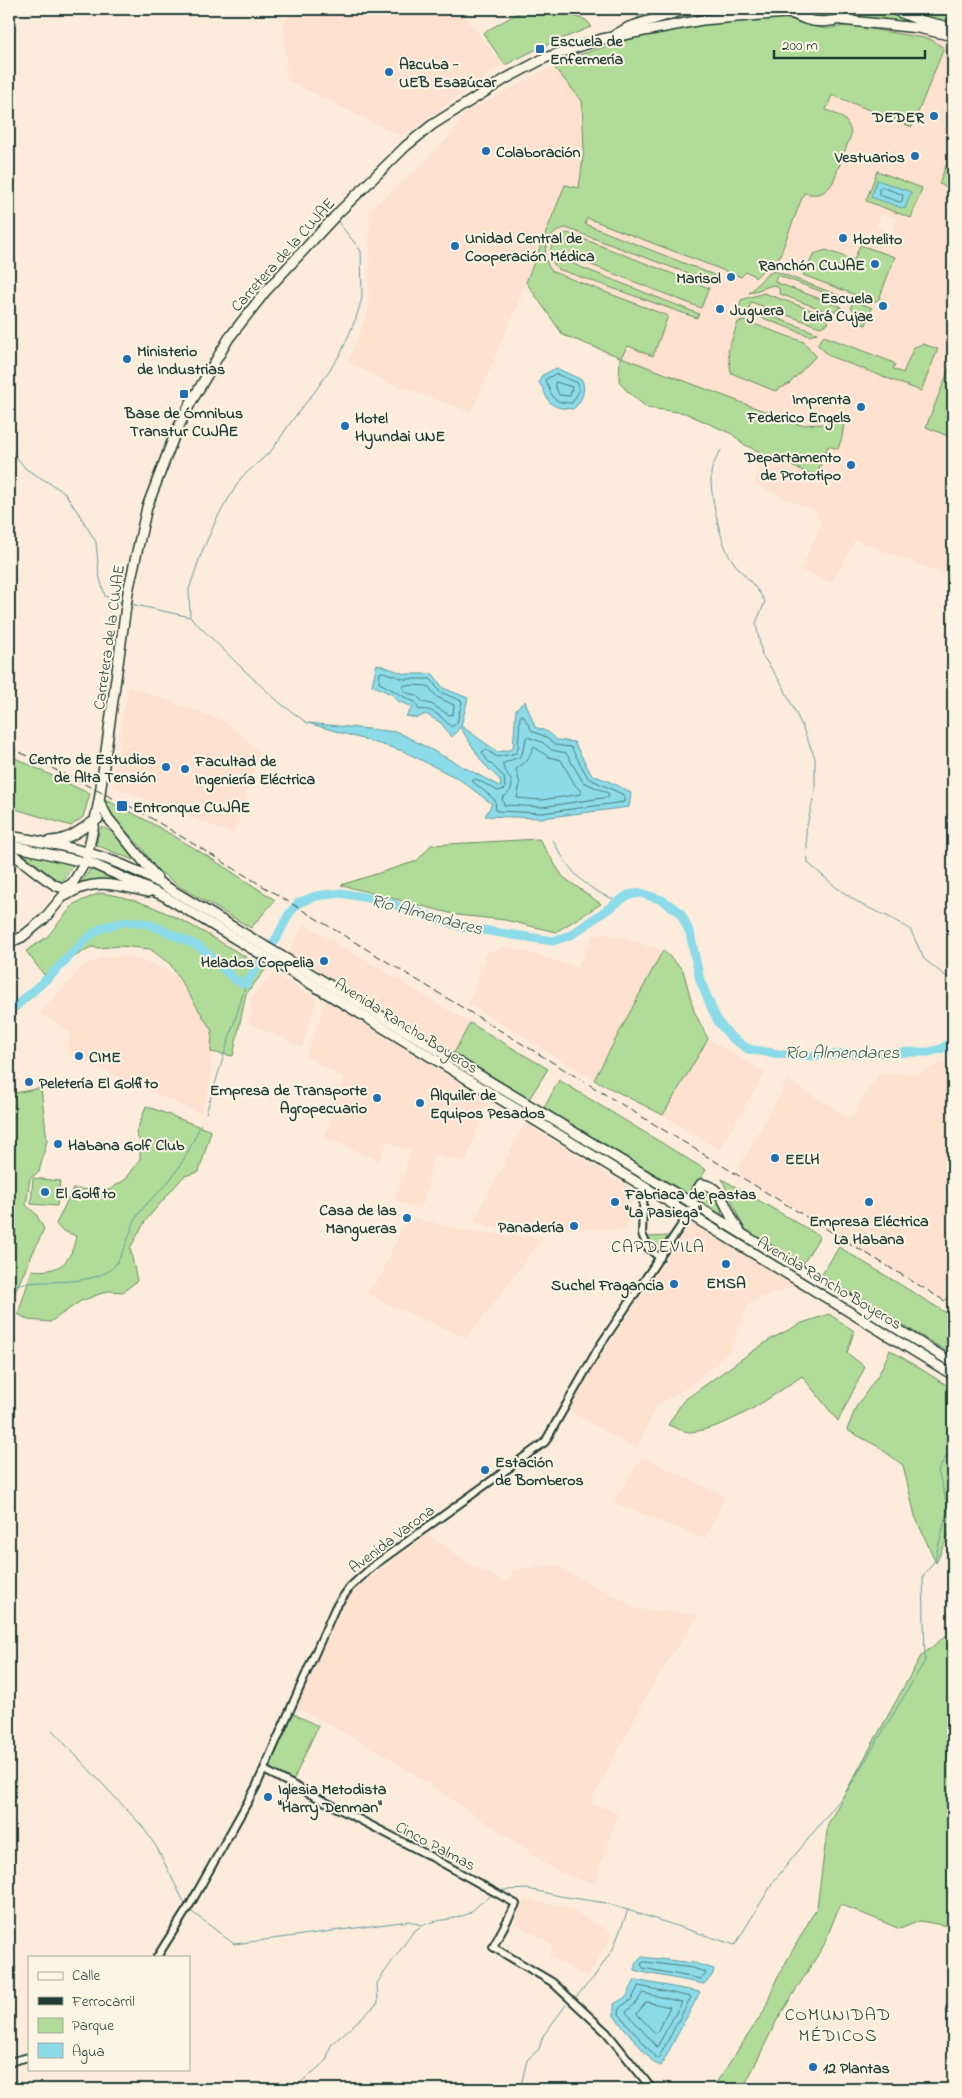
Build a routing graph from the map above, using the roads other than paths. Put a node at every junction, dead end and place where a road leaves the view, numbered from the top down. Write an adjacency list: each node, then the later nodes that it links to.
1 (687, 9): 5 (highway, Carretera de la CUJAE)
2 (786, 9): 6 (highway)
3 (855, 9): 8 (highway)
4 (892, 9): 9 (highway)
5 (674, 13): 7 (highway); 11 (highway, Carretera de la CUJAE)
6 (794, 14): 7 (highway, Carretera de la CUJAE); 8 (highway)
7 (702, 20): 11 (highway, Carretera de la CUJAE)
8 (841, 20): 10 (highway)
9 (953, 28)
10 (953, 36)
11 (605, 38): 12 (highway, Carretera de la CUJAE)
12 (99, 801): 13 (highway, Carretera de la CUJAE); 14 (highway)
13 (96, 820): 14 (highway); 16 (highway); 19 (highway, Carretera de la CUJAE)
14 (112, 822): 23 (highway)
15 (9, 836): 16 (highway, Avenida Rancho Boyeros)
16 (27, 839): 19 (highway, Avenida Rancho Boyeros)
17 (9, 845): 20 (highway, Avenida Rancho Boyeros)
18 (9, 852): 21 (highway)
19 (89, 852): 20 (highway, Carretera de la CUJAE); 23 (highway, Avenida Rancho Boyeros)
20 (86, 861): 22 (highway, Carretera de la CUJAE); 24 (highway, Avenida Rancho Boyeros)
21 (46, 879): 22 (highway); 26 (highway)
22 (72, 884): 25 (highway, Carretera de la CUJAE)
23 (168, 887): 27 (highway, Avenida Rancho Boyeros)
24 (164, 896): 25 (highway); 27 (highway, Avenida Rancho Boyeros)
25 (62, 898): 26 (highway, Carretera de la CUJAE)
26 (54, 908): 28 (highway, Carretera de la CUJAE)
27 (234, 932): 29 (highway, Avenida Rancho Boyeros)
28 (9, 943)
29 (294, 969): 30 (highway, Avenida Rancho Boyeros); 31 (highway, Avenida Rancho Boyeros)
30 (644, 1186): 32 (highway, Avenida Rancho Boyeros); 34 (street)
31 (692, 1203): 32 (street, Avenida Varona); 33 (highway, Avenida Rancho Boyeros); 33 (highway)
32 (688, 1214): 34 (street, Avenida Varona); 36 (highway, Avenida Rancho Boyeros)
33 (743, 1235): 35 (highway, Avenida Rancho Boyeros)
34 (660, 1258): 37 (street, Avenida Varona)
35 (953, 1363)
36 (953, 1375)
37 (264, 1770): 38 (street, Avenida Varona); 41 (street, Cinco Palmas)
38 (158, 1956)
39 (28, 2057): 40 (street)
40 (9, 2062)
41 (652, 2089)

